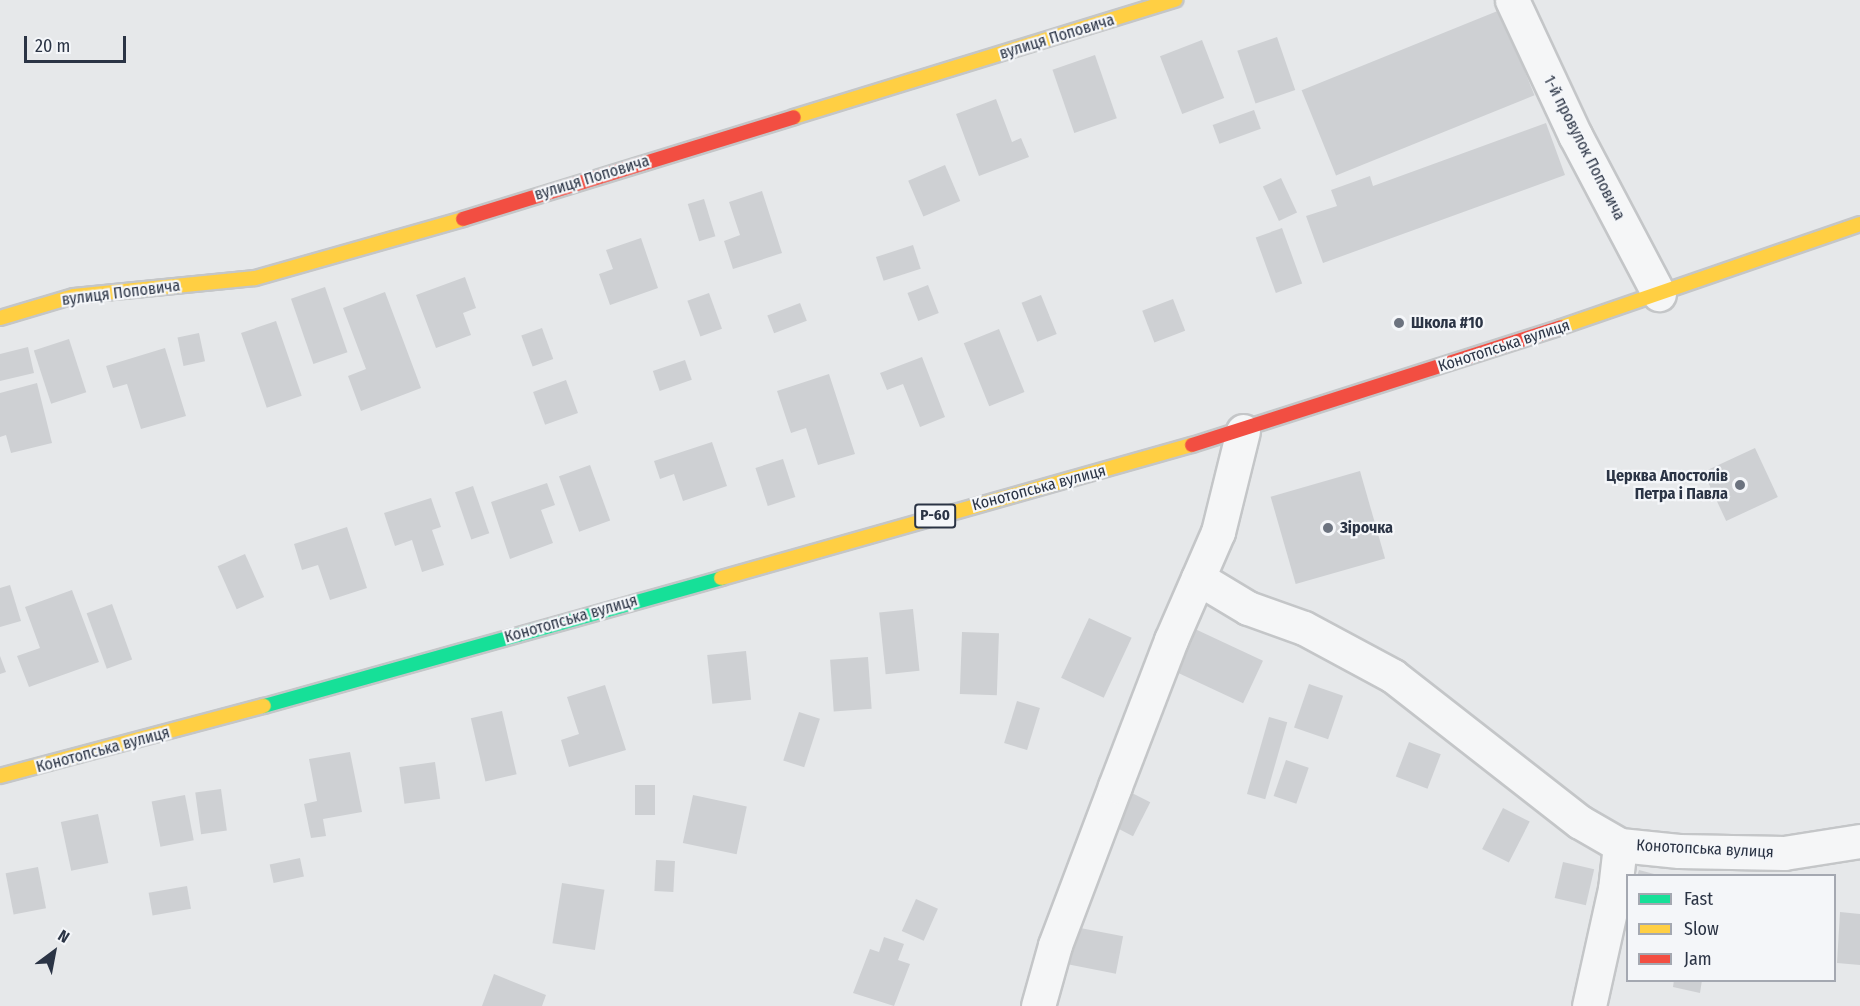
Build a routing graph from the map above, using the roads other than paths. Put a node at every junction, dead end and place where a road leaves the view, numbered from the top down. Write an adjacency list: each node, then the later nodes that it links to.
1 (1175, 0): 5 (main road, вулиця Поповича)
2 (1512, 0): 4 (street, 1-й провулок Поповича)
3 (1860, 224): 4 (main road, Конотопська вулиця / Р-60)
4 (1659, 294): 6 (main road, Конотопська вулиця / Р-60)
5 (0, 318)
6 (1244, 431): 7 (street); 8 (main road, Конотопська вулиця / Р-60)
7 (1198, 578): 10 (street, Конотопська вулиця); 11 (street)
8 (0, 776)
9 (1860, 841): 10 (street, Конотопська вулиця)
10 (1620, 845): 12 (street)
11 (1038, 1006)
12 (1589, 1006)

